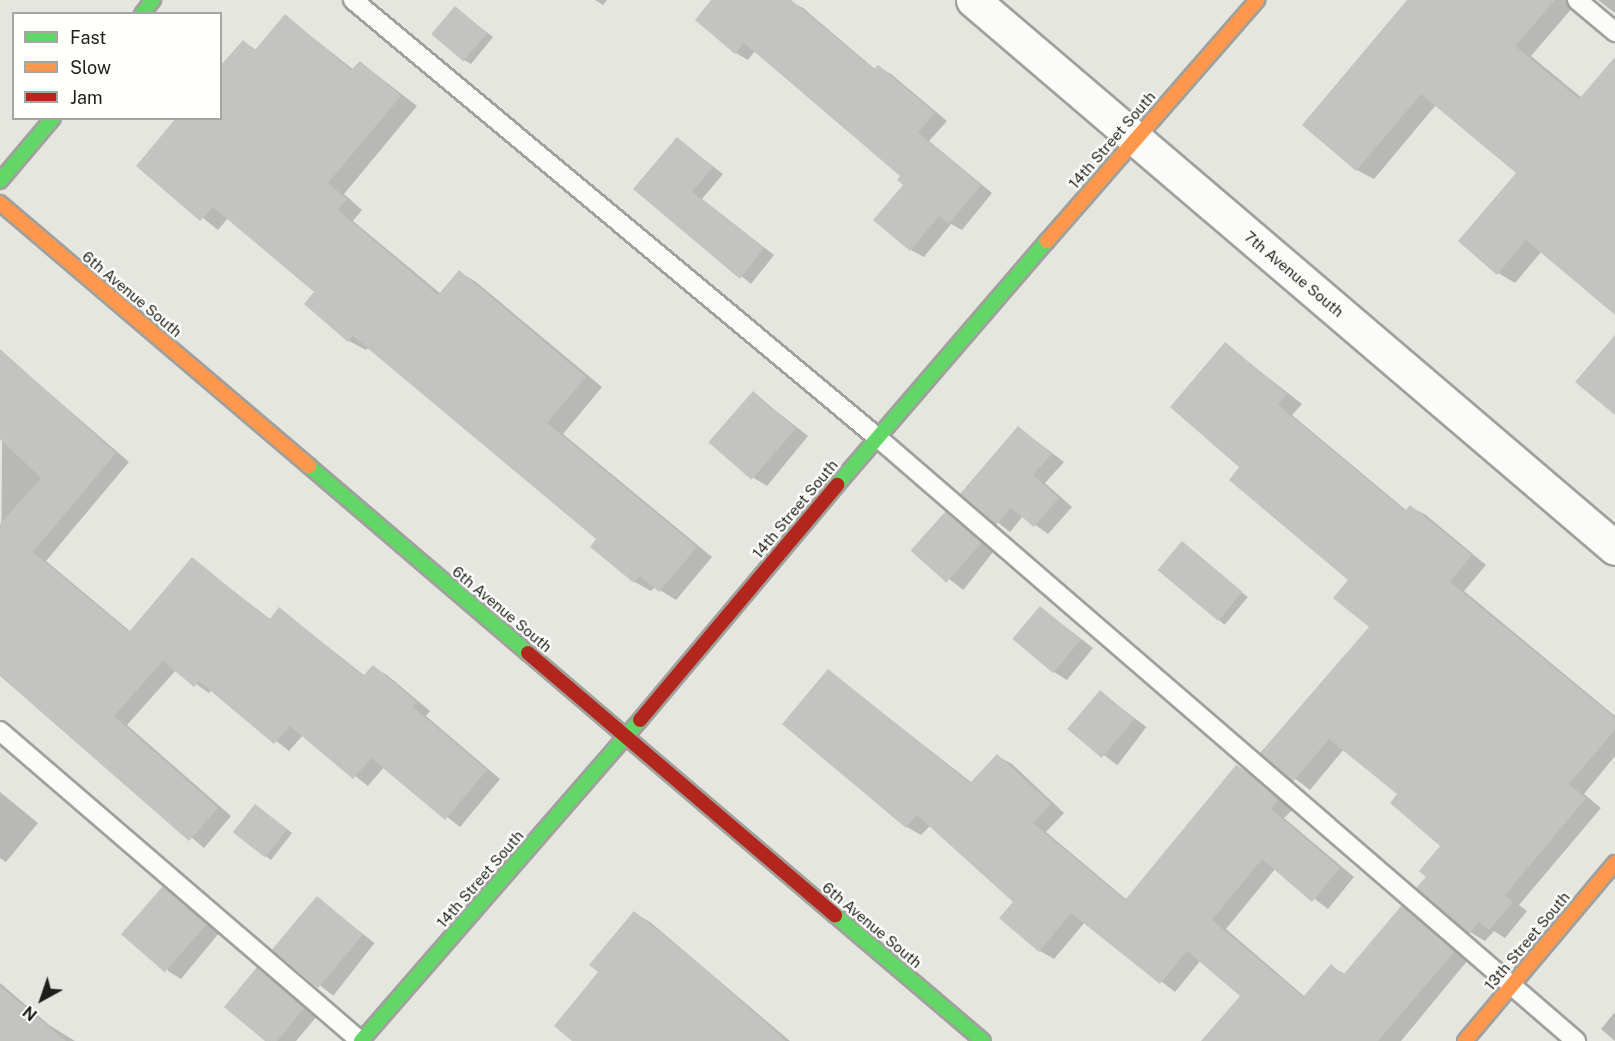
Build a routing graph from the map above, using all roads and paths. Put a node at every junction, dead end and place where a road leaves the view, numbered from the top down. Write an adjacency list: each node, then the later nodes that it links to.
1 (153, 0): 6 (street)
2 (354, 0): 12 (lane)
3 (973, 0): 9 (street, 7th Avenue South)
4 (1257, 0): 9 (street, 14th Street South)
5 (1577, 0): 7 (lane)
6 (144, 12)
7 (1615, 32)
8 (51, 120): 10 (street)
9 (1136, 139): 12 (street, 14th Street South); 13 (street, 7th Avenue South)
10 (0, 181)
11 (0, 203): 15 (street, 6th Avenue South)
12 (877, 437): 15 (street, 14th Street South); 17 (lane)
13 (1615, 548)
14 (0, 731): 18 (lane)
15 (626, 737): 18 (street, 14th Street South); 19 (street, 6th Avenue South)
16 (1615, 863): 17 (street, 13th Street South)
17 (1511, 986): 20 (street, 13th Street South); 21 (lane)
18 (361, 1041)
19 (983, 1041)
20 (1465, 1041)
21 (1576, 1041)

